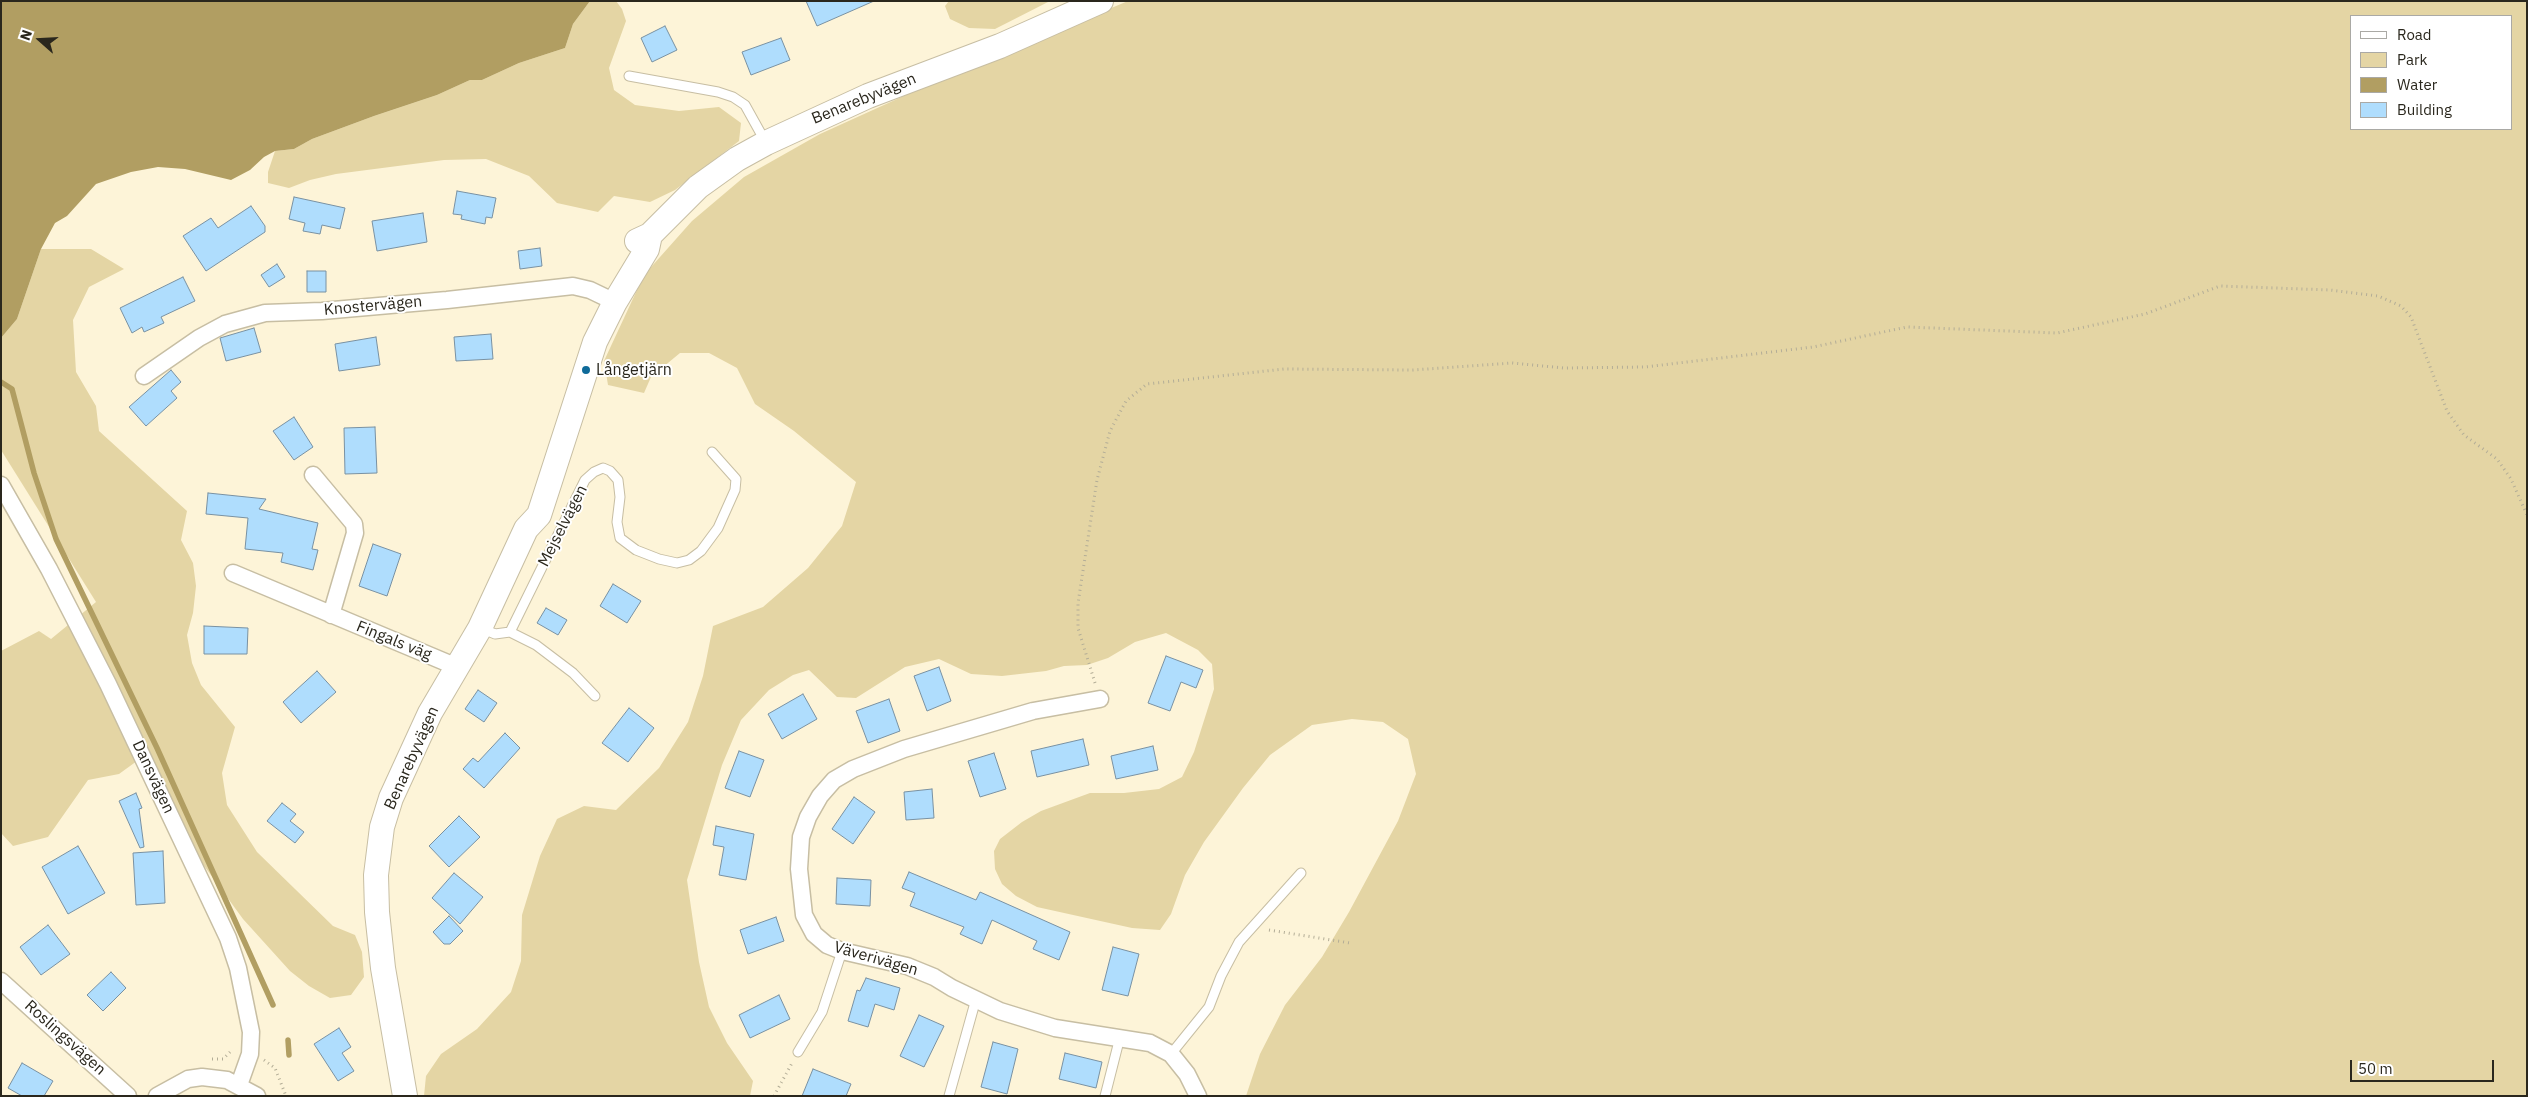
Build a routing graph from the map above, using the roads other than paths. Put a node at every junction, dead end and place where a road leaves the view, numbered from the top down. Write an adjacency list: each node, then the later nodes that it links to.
1 (1101, 1): 3 (street, Benarebyvägen)
2 (629, 76): 3 (lane)
3 (766, 143): 4 (street, Benarebyvägen)
4 (608, 299): 5 (street, Knostervägen); 11 (street, Benarebyvägen)
5 (144, 376)
6 (712, 452): 12 (lane, Mejselvägen)
7 (313, 474): 10 (street)
8 (1, 485): 23 (street, Dansvägen)
9 (232, 573): 10 (street, Fingals väg)
10 (331, 615): 13 (street, Fingals väg)
11 (480, 628): 12 (lane); 13 (street, Benarebyvägen)
12 (510, 632): 14 (lane)
13 (457, 667): 27 (street, Benarebyvägen)
14 (594, 696)
15 (1100, 699): 17 (street, Väverivägen)
16 (1301, 872): 22 (lane)
17 (842, 951): 19 (street, Väverivägen); 21 (lane)
18 (3, 987): 24 (street, Roslingsvägen)
19 (976, 1000): 20 (street, Väverivägen); 28 (lane)
20 (1120, 1037): 22 (street, Väverivägen); 29 (lane)
21 (798, 1052)
22 (1171, 1054): 30 (street, Väverivägen)
23 (239, 1085): 25 (street); 26 (street)
24 (128, 1096)
25 (156, 1096)
26 (257, 1096)
27 (406, 1096)
28 (949, 1096)
29 (1105, 1096)
30 (1198, 1096)

